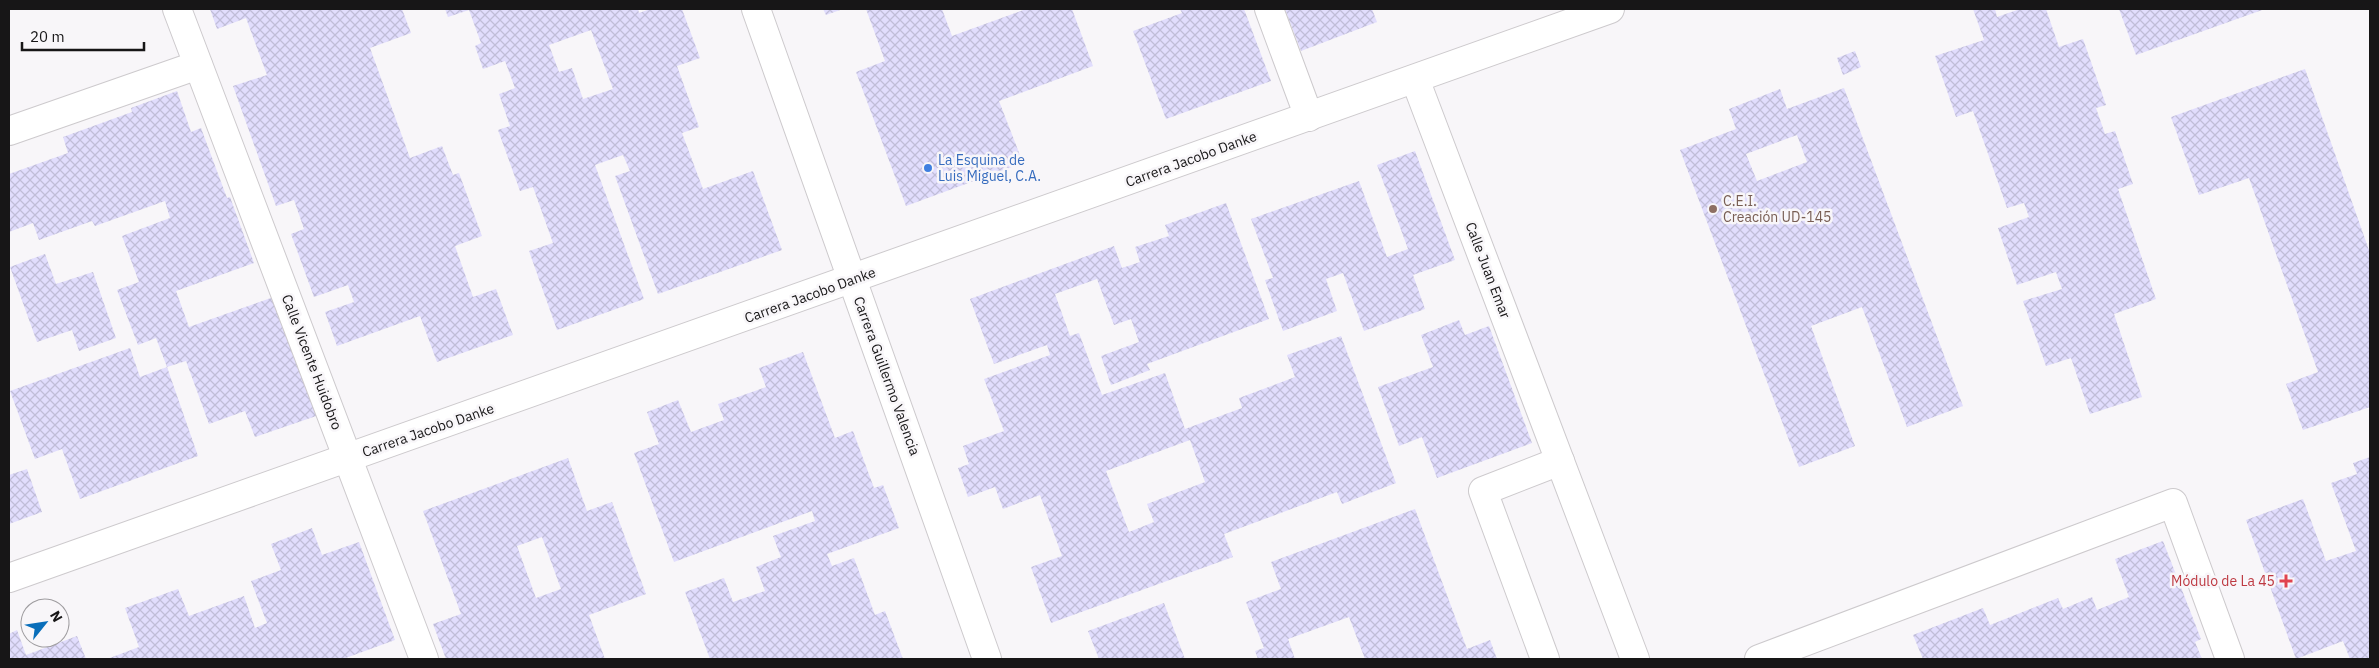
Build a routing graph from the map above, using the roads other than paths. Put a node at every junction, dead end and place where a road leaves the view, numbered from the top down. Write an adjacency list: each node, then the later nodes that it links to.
1 (177, 9): 5 (street, Calle Vicente Huidobro)
2 (756, 9): 9 (street, Carrera Guillermo Valencia)
3 (1269, 9): 7 (street)
4 (1610, 9): 6 (street, Carrera Jacobo Danke)
5 (198, 65): 8 (street); 10 (street, Calle Vicente Huidobro)
6 (1415, 79): 7 (street, Carrera Jacobo Danke); 11 (street, Calle Juan Emar)
7 (1309, 117): 9 (street, Carrera Jacobo Danke)
8 (9, 131)
9 (852, 280): 10 (street, Carrera Jacobo Danke); 14 (street, Carrera Guillermo Valencia)
10 (348, 458): 12 (street, Carrera Jacobo Danke); 13 (street, Calle Vicente Huidobro)
11 (1560, 461): 15 (street); 16 (street, Calle Juan Emar)
12 (9, 578)
13 (424, 659)
14 (987, 659)
15 (1545, 659)
16 (1635, 659)
17 (1758, 659): 18 (street)
18 (2230, 659)

